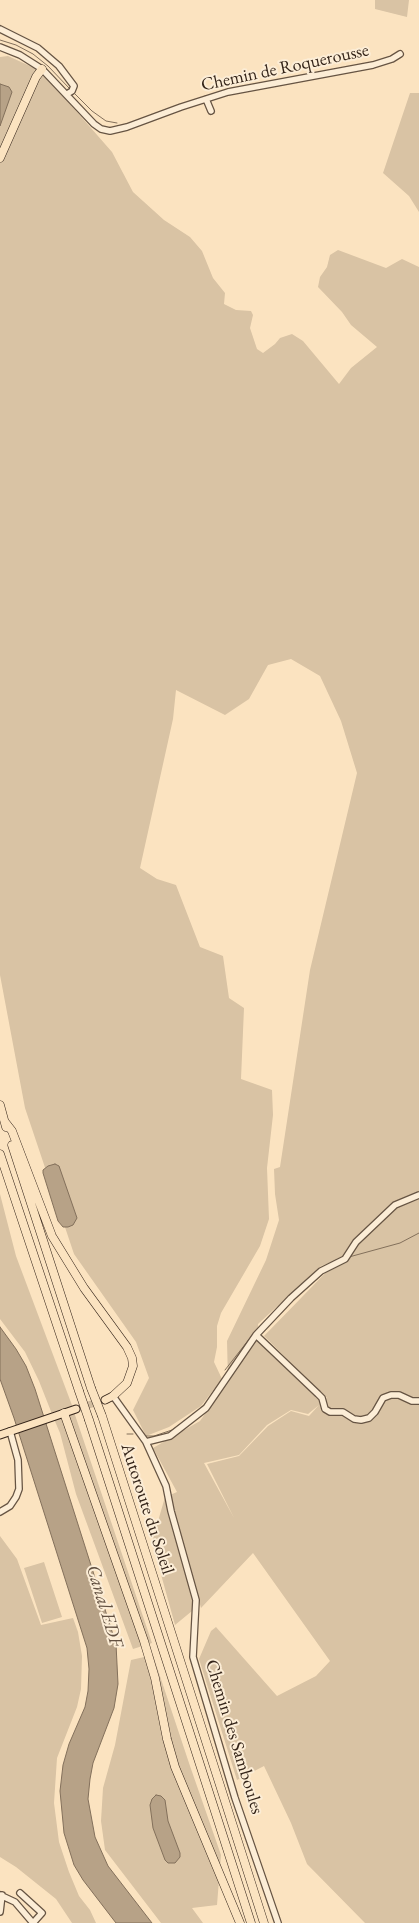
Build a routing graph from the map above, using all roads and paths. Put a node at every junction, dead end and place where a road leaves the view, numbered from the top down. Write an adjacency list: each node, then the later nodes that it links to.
1 (0, 29): 5 (street)
2 (0, 47): 4 (street, Chemin de Roquerousse)
3 (400, 54): 6 (street, Chemin de Roquerousse)
4 (42, 69): 5 (street, Chemin de Roquerousse); 8 (highway)
5 (67, 94): 6 (street, Chemin de Roquerousse)
6 (206, 98): 7 (street)
7 (211, 111)
8 (0, 158)
9 (0, 1105): 10 (highway, Autoroute du Soleil)
10 (5, 1122): 14 (highway); 29 (highway, Autoroute du Soleil, bridge)
11 (0, 1154): 28 (highway, Autoroute du Soleil, bridge)
12 (419, 1195): 13 (street)
13 (256, 1335): 16 (street); 21 (street)
14 (113, 1396): 15 (main road); 21 (street, Chemin des Samboules)
15 (105, 1400)
16 (419, 1401)
17 (76, 1409): 18 (main road)
18 (60, 1415): 19 (main road); 27 (highway)
19 (11, 1431): 20 (main road); 22 (street)
20 (0, 1434)
21 (146, 1442): 30 (street, Chemin des Samboules)
22 (0, 1512)
23 (20, 1892): 26 (street)
24 (1, 1895): 25 (street); 26 (street)
25 (0, 1912)
26 (33, 1923)
27 (240, 1923)
28 (251, 1923)
29 (264, 1923)
30 (278, 1923)

